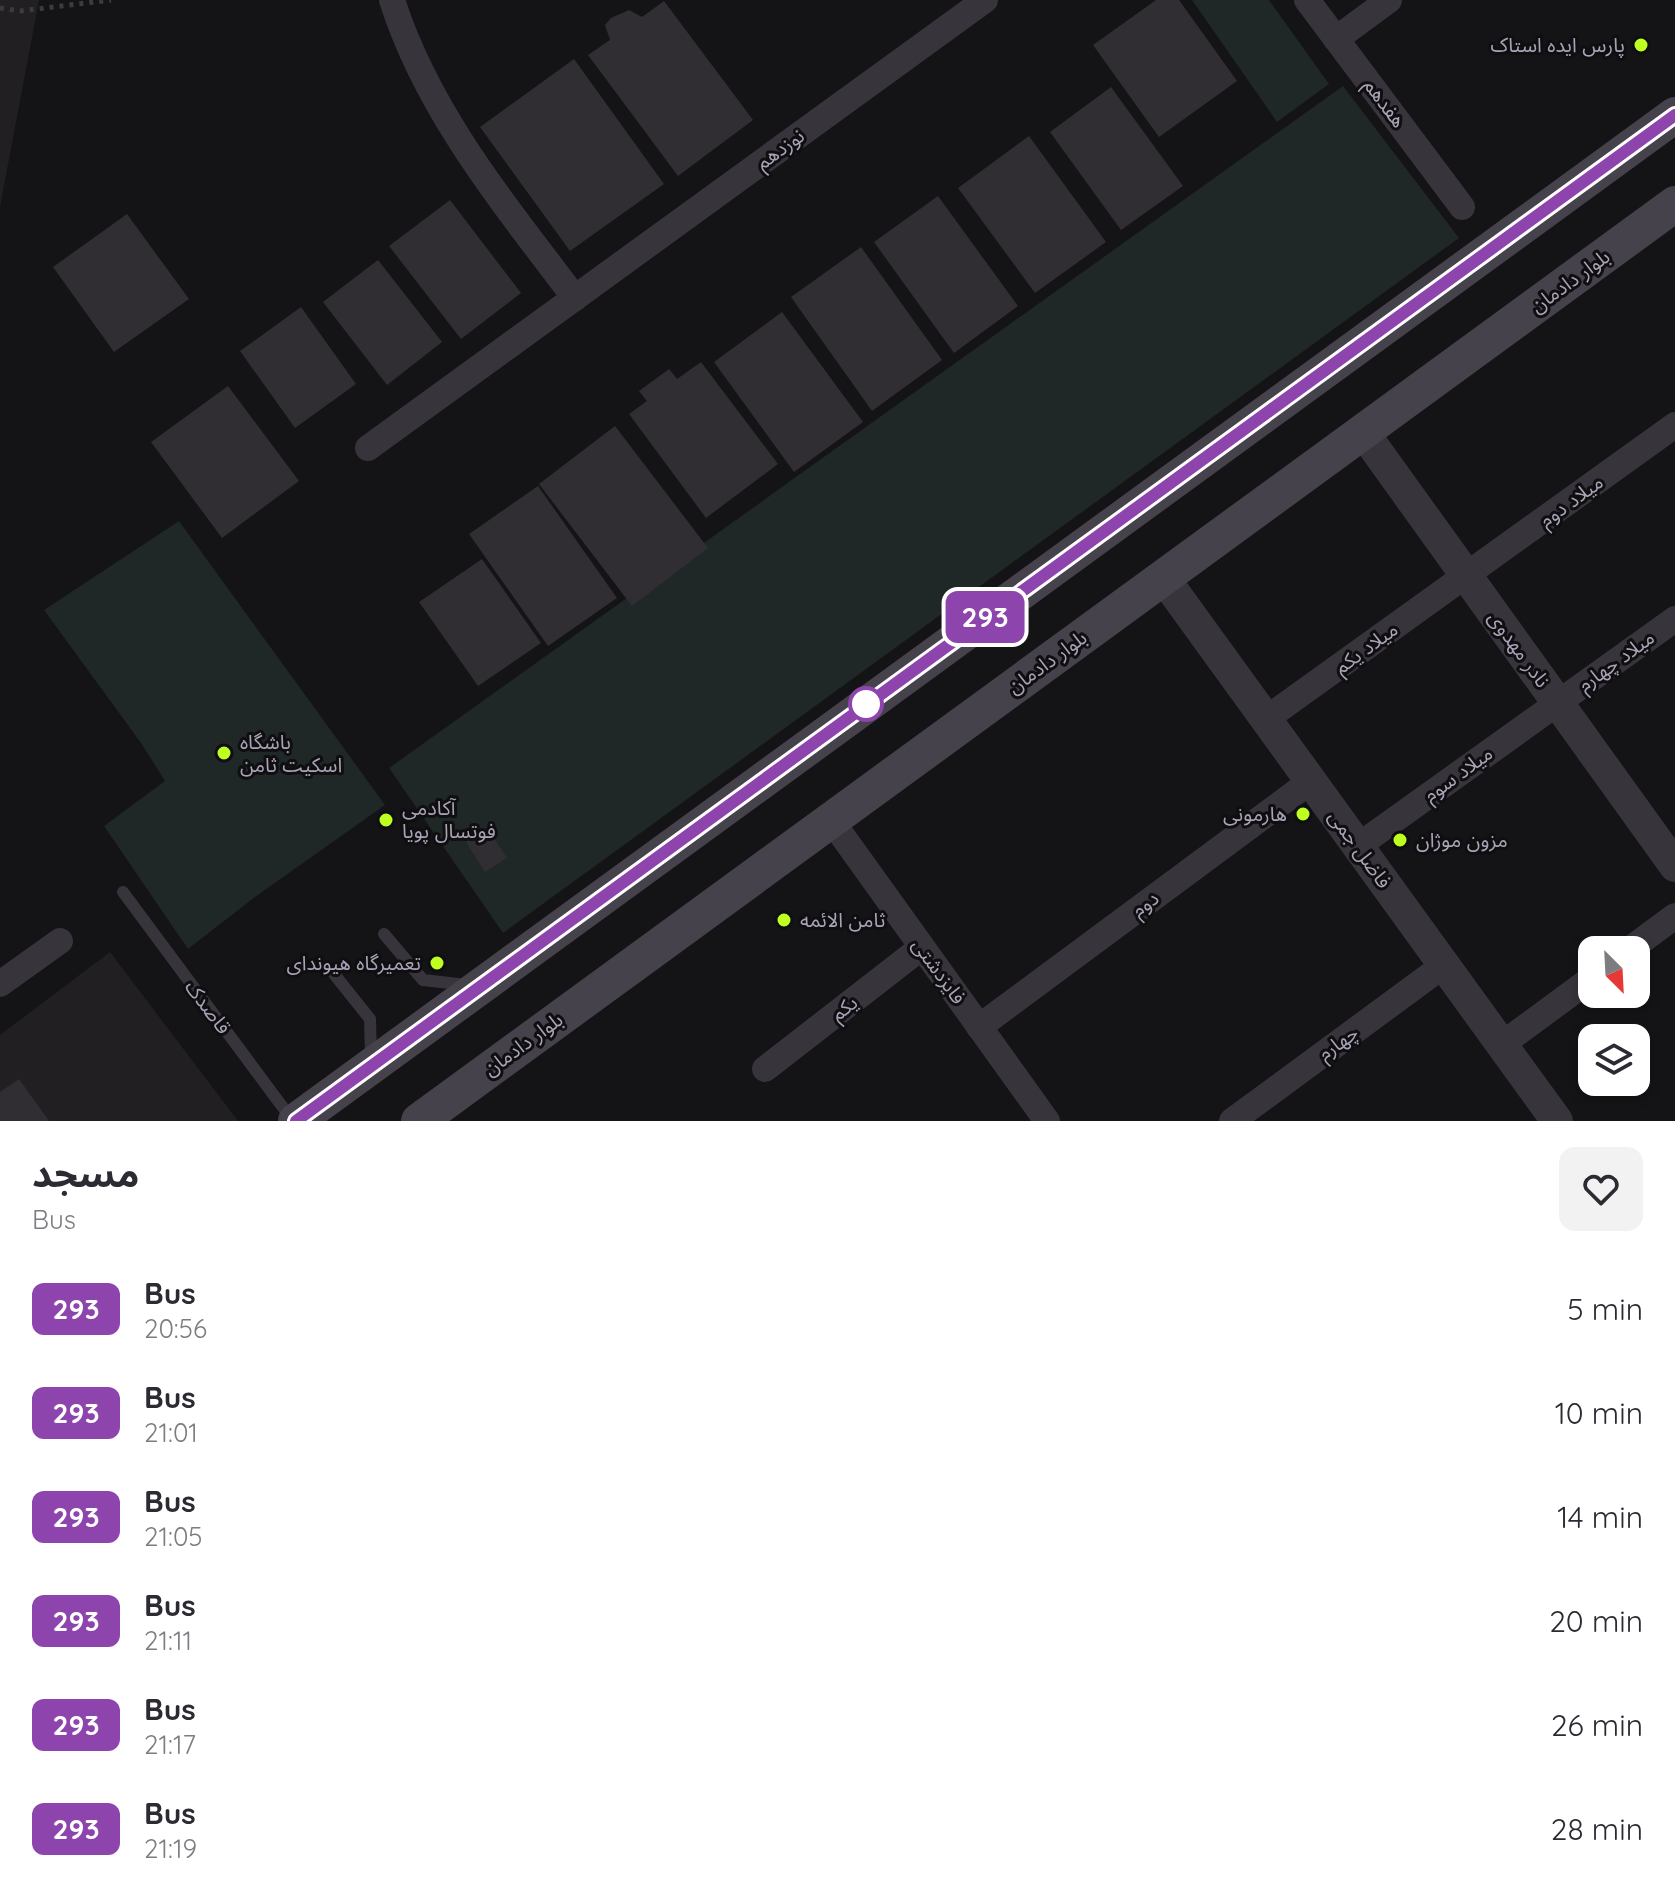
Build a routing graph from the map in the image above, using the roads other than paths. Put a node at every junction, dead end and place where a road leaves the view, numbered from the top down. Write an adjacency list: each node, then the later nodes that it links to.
1 (392, 0): 9 (street)
2 (985, 0): 9 (street, نوزدهم)
3 (1307, 0): 5 (street, هفدهم)
4 (1389, 0): 5 (street)
5 (1336, 39): 8 (street, هفدهم)
6 (1675, 115): 31 (main road)
7 (1675, 204): 11 (main road, بلوار دادمان)
8 (1462, 207)
9 (575, 298): 12 (street, نوزدهم)
10 (1675, 425): 13 (street, میلاد دوم)
11 (1363, 432): 13 (street, نادر مهدوی); 14 (main road, بلوار دادمان)
12 (368, 448)
13 (1466, 576): 16 (street, نادر مهدوی); 17 (street, میلاد یکم)
14 (1163, 577): 17 (street, فاضل جمی); 19 (main road, بلوار دادمان)
15 (1675, 619): 16 (street, میلاد چهارم)
16 (1558, 703): 20 (street, میلاد سوم); 21 (street, نادر مهدوی)
17 (1266, 719): 18 (street, فاضل جمی)
18 (1311, 781): 20 (street, فاضل جمی); 33 (street, دوم)
19 (831, 820): 27 (street, فایزدشتی); 37 (main road, بلوار دادمان)
20 (1358, 846): 28 (street, فاضل جمی)
21 (1675, 866)
22 (123, 892): 38 (lane, قاصدک)
23 (1675, 916): 25 (street)
24 (384, 934): 31 (lane)
25 (1648, 936)
26 (60, 941): 30 (street)
27 (922, 947): 33 (street, فایزدشتی); 36 (street, یکم)
28 (1444, 965): 34 (street, فاضل جمی); 40 (street, چهارم)
29 (334, 974): 35 (lane)
30 (0, 984)
31 (478, 986): 35 (main road)
32 (1578, 988): 34 (street)
33 (979, 1027): 39 (street, فایزدشتی)
34 (1501, 1045): 41 (street, فاضل جمی)
35 (371, 1066): 38 (main road)
36 (765, 1069)
37 (432, 1117)
38 (295, 1121)
39 (1047, 1121)
40 (1232, 1121)
41 (1557, 1121)

